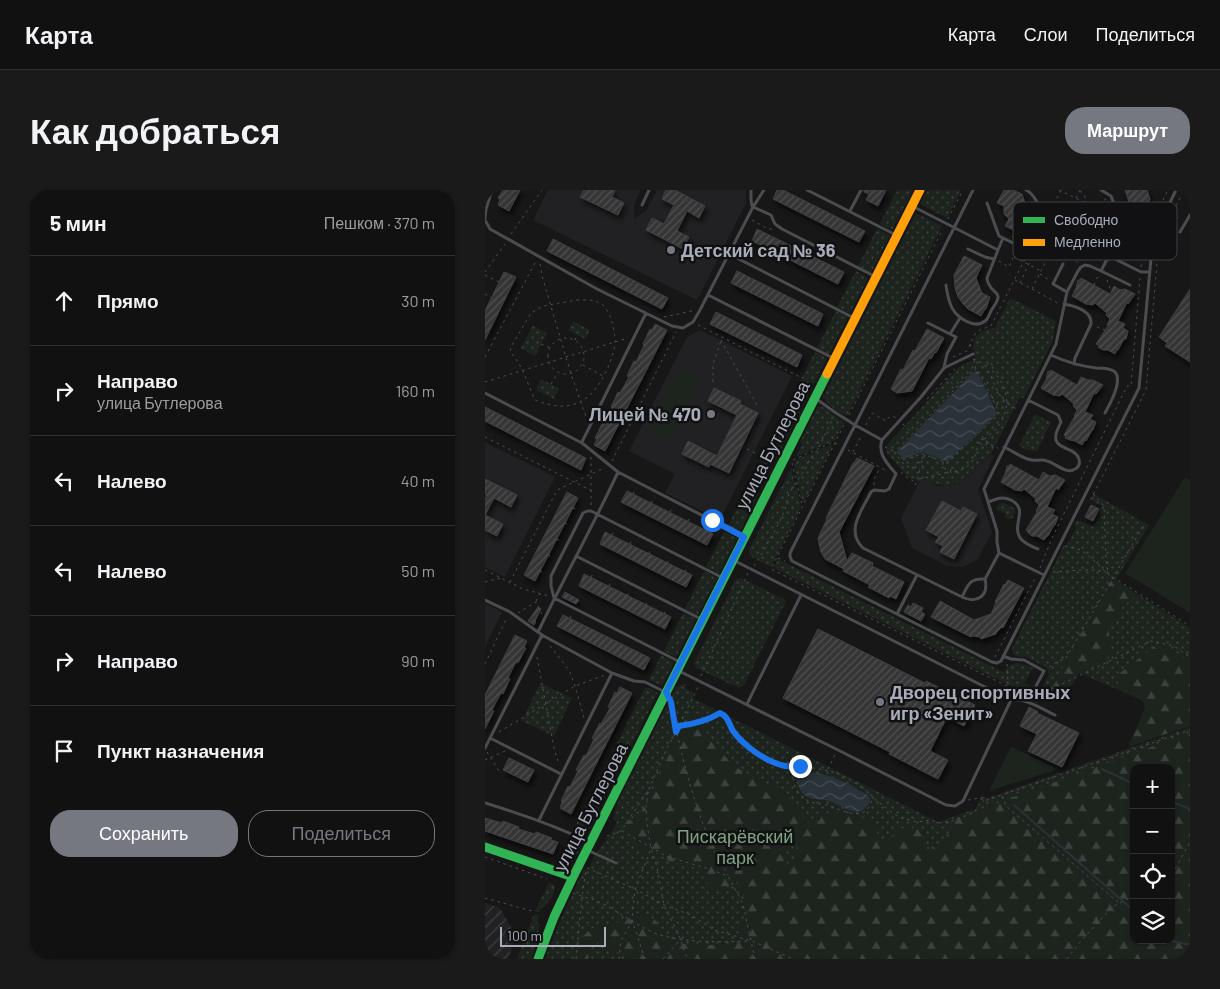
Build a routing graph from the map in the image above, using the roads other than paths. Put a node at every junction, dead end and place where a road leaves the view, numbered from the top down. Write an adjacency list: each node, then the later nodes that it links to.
1 (491, 190): 21 (lane)
2 (649, 190): 16 (lane)
3 (751, 190): 18 (lane)
4 (764, 190): 18 (lane)
5 (807, 190): 19 (lane)
6 (861, 190): 19 (lane)
7 (920, 190): 17 (street, улица Бутлерова)
8 (973, 190): 22 (lane)
9 (1101, 190): 13 (lane)
10 (1176, 190): 14 (lane)
11 (1029, 191): 12 (lane)
12 (1036, 202)
13 (1113, 202)
14 (1170, 202)
15 (987, 203): 25 (lane)
16 (642, 205)
17 (911, 206): 22 (lane); 24 (street, улица Бутлерова)
18 (753, 207): 29 (lane); 37 (lane)
19 (850, 212): 24 (lane)
20 (1190, 216): 23 (lane)
21 (485, 219): 43 (lane)
22 (954, 228): 28 (lane); 57 (lane)
23 (1180, 232)
24 (897, 235): 37 (street, улица Бутлерова)
25 (1003, 238): 26 (lane); 28 (lane)
26 (1013, 243)
27 (968, 249): 30 (lane)
28 (998, 250): 30 (lane)
29 (729, 254): 41 (lane); 44 (lane)
30 (994, 258): 45 (lane)
31 (1107, 260): 35 (lane)
32 (1118, 260): 36 (lane)
33 (1150, 260): 36 (lane)
34 (1063, 264): 40 (lane)
35 (1103, 272): 39 (lane); 40 (lane)
36 (1149, 272): 70 (lane)
37 (875, 277): 44 (street, улица Бутлерова)
38 (946, 284): 45 (lane)
39 (1131, 286)
40 (1067, 292): 42 (lane)
41 (708, 295): 43 (lane); 50 (lane)
42 (1064, 304): 49 (lane); 51 (lane)
43 (646, 313): 59 (lane)
44 (855, 318): 50 (street, улица Бутлерова)
45 (960, 318): 47 (lane)
46 (928, 323): 47 (lane)
47 (951, 334): 52 (lane)
48 (973, 354): 52 (lane)
49 (1051, 355): 51 (lane); 55 (lane)
50 (834, 359): 54 (street, улица Бутлерова)
51 (1074, 364): 56 (lane)
52 (944, 368): 58 (lane)
53 (485, 393): 59 (lane)
54 (815, 398): 57 (lane); 64 (street, улица Бутлерова)
55 (1028, 400): 60 (lane); 60 (lane)
56 (1105, 413)
57 (855, 425): 58 (lane); 77 (lane)
58 (882, 440): 69 (lane)
59 (582, 443): 61 (lane)
60 (1003, 449): 62 (lane)
61 (618, 472): 63 (lane); 64 (lane)
62 (988, 502): 65 (lane); 66 (lane)
63 (599, 515): 67 (lane); 71 (lane); 75 (lane)
64 (744, 537): 68 (street, улица Бутлерова)
65 (1038, 549)
66 (999, 553): 70 (lane); 72 (lane)
67 (577, 556): 75 (lane); 78 (lane)
68 (733, 560): 71 (street, улица Бутлерова); 73 (lane)
69 (917, 575): 74 (lane); 77 (lane)
70 (1044, 575): 81 (lane)
71 (723, 578): 78 (street, улица Бутлерова)
72 (985, 579): 74 (lane); 74 (lane)
73 (801, 595): 86 (lane); 87 (lane)
74 (962, 597)
75 (554, 598): 79 (lane); 82 (lane)
76 (485, 600): 79 (lane)
77 (897, 614): 81 (lane)
78 (703, 620): 82 (street, улица Бутлерова)
79 (538, 632): 80 (lane)
80 (542, 635): 83 (lane); 89 (lane)
81 (1005, 657): 84 (lane)
82 (679, 666): 85 (street, улица Бутлерова); 87 (lane)
83 (612, 673): 85 (lane); 91 (lane)
84 (1036, 686)
85 (666, 692): 94 (street, улица Бутлерова)
86 (1011, 700): 87 (lane); 88 (lane)
87 (747, 704)
88 (1055, 715)
89 (490, 738): 90 (lane); 91 (lane)
90 (485, 749)
91 (561, 774): 93 (lane)
92 (485, 802): 93 (lane)
93 (539, 820): 94 (lane)
94 (589, 846): 96 (lane); 97 (street, улица Бутлерова)
95 (485, 847): 97 (street)
96 (616, 863)
97 (573, 877): 98 (street, улица Бутлерова)
98 (538, 959)

